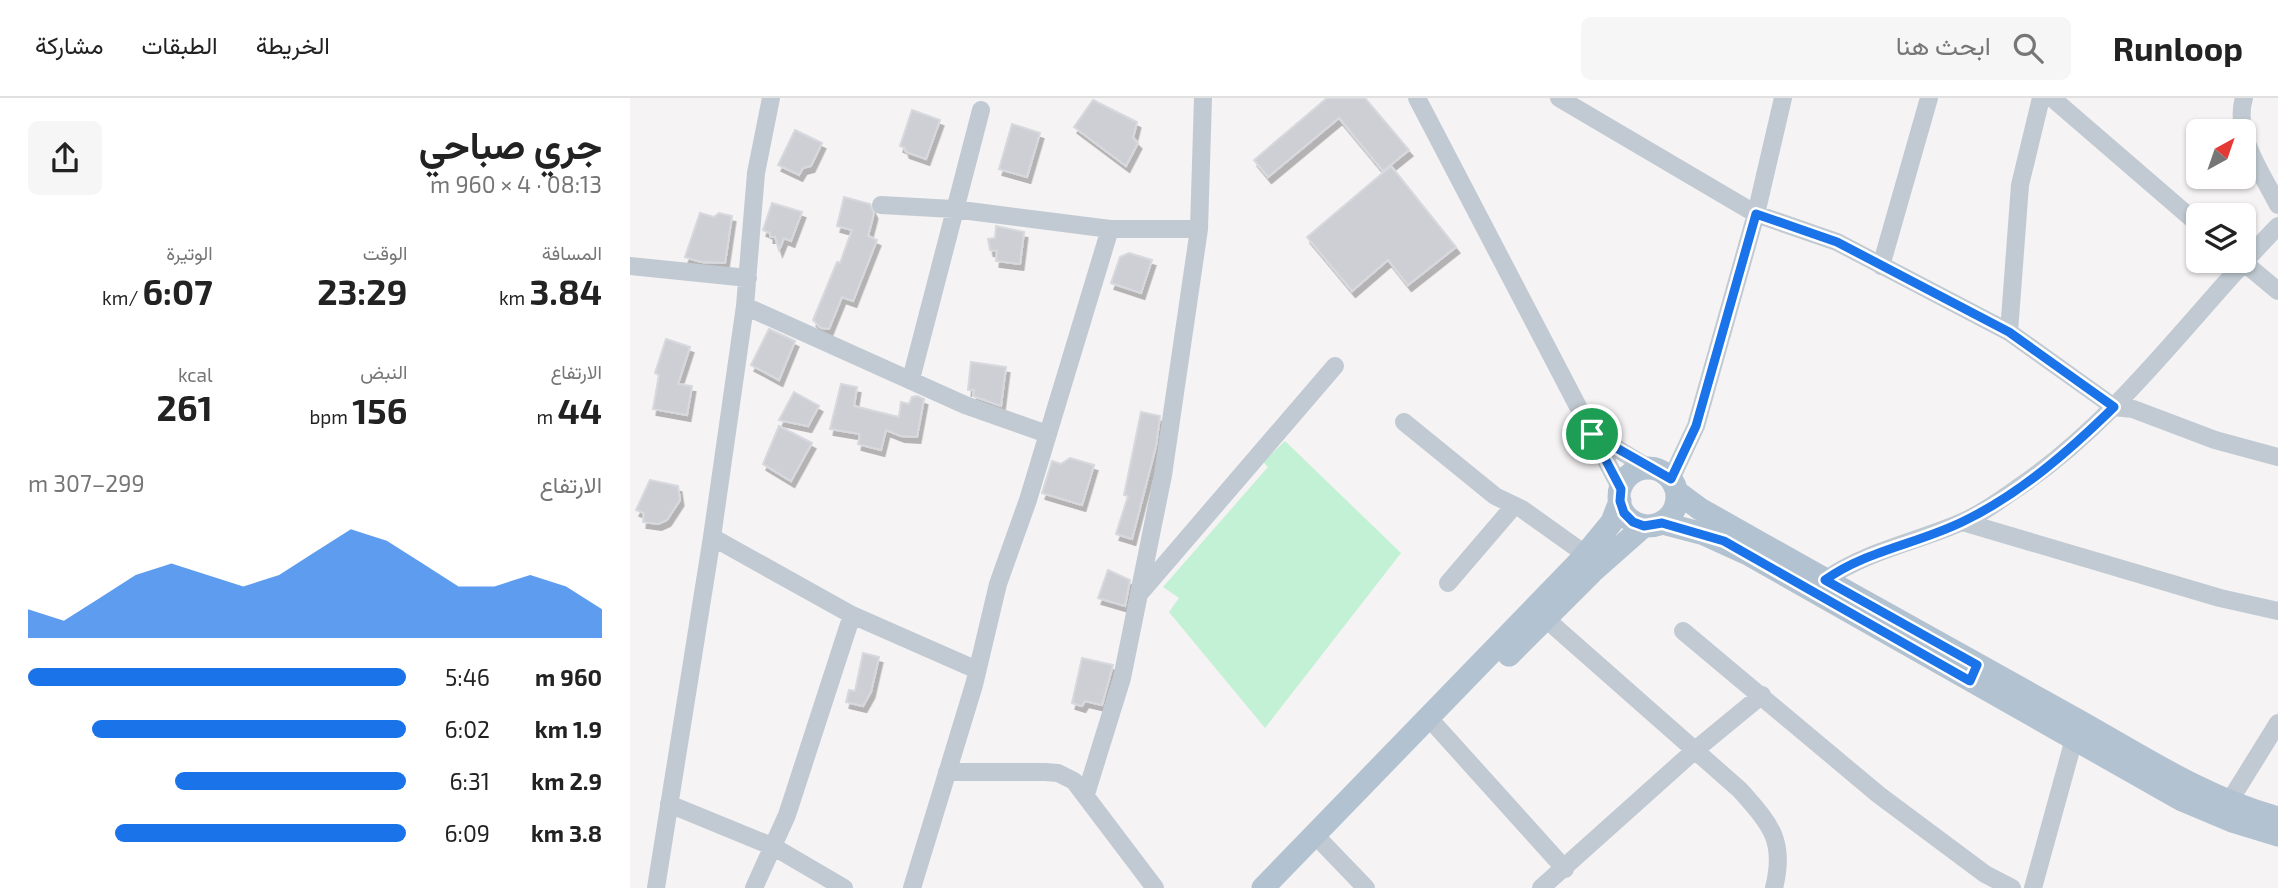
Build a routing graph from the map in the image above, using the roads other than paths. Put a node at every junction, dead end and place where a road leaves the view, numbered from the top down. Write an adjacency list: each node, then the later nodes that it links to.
1 (771, 98): 24 (street)
2 (1203, 98): 18 (street)
3 (1417, 98): 33 (street)
4 (1559, 98): 14 (street)
5 (1783, 98): 14 (street)
6 (1929, 98): 21 (street)
7 (2041, 98): 27 (street)
8 (2052, 98): 15 (street)
9 (2244, 98): 12 (street)
10 (981, 110): 13 (street)
11 (881, 205): 13 (street)
12 (2278, 205)
13 (953, 209): 17 (street); 29 (street)
14 (1756, 214): 21 (street); 35 (street)
15 (2186, 214)
16 (2278, 226): 19 (street)
17 (1110, 229): 18 (street); 32 (street)
18 (1199, 229): 44 (street)
19 (2256, 247)
20 (630, 266): 24 (street)
21 (1881, 266): 27 (street)
22 (2231, 273): 30 (street)
23 (2256, 273): 25 (street)
24 (748, 278): 26 (street)
25 (2278, 291)
26 (745, 306): 29 (street); 40 (street)
27 (2009, 332): 30 (street)
28 (1335, 366): 44 (street)
29 (911, 379): 32 (street)
30 (2114, 407): 34 (street); 38 (street)
31 (1404, 422): 37 (street)
32 (1047, 434): 49 (street)
33 (1592, 434): 35 (street); 36 (street)
34 (2278, 457)
35 (1666, 480): 36 (main road); 39 (main road); 42 (main road)
36 (1620, 495): 39 (main road); 41 (main road)
37 (1514, 506): 41 (street); 43 (street)
38 (1963, 522): 42 (street); 45 (street)
39 (1653, 524): 47 (main road); 50 (main road)
40 (712, 537): 46 (street); 59 (street)
41 (1585, 554): 62 (main road)
42 (1825, 580): 50 (main road)
43 (1448, 583)
44 (1137, 598): 57 (street)
45 (2278, 611)
46 (852, 614): 49 (street); 63 (street)
47 (1546, 619): 53 (main road); 55 (street)
48 (1683, 631): 51 (street)
49 (977, 670): 56 (street)
50 (1973, 673): 54 (main road); 58 (main road)
51 (1762, 695): 55 (street); 75 (street)
52 (2278, 723): 58 (street)
53 (1437, 727): 62 (main road); 64 (street)
54 (2074, 739): 61 (main road); 76 (street)
55 (1694, 751): 64 (street); 74 (street)
56 (947, 772): 57 (street); 68 (street)
57 (1086, 794): 69 (street)
58 (2229, 802): 60 (main road)
59 (669, 804): 63 (street); 65 (street)
60 (2278, 818)
61 (2278, 835)
62 (1319, 839): 70 (main road); 71 (main road); 72 (street)
63 (774, 846): 66 (street); 67 (street)
64 (1565, 869): 73 (street)
65 (656, 888)
66 (754, 888)
67 (844, 888)
68 (912, 888)
69 (1155, 888)
70 (1263, 888)
71 (1282, 888)
72 (1366, 888)
73 (1541, 888)
74 (1774, 888)
75 (2012, 888)
76 (2033, 888)

